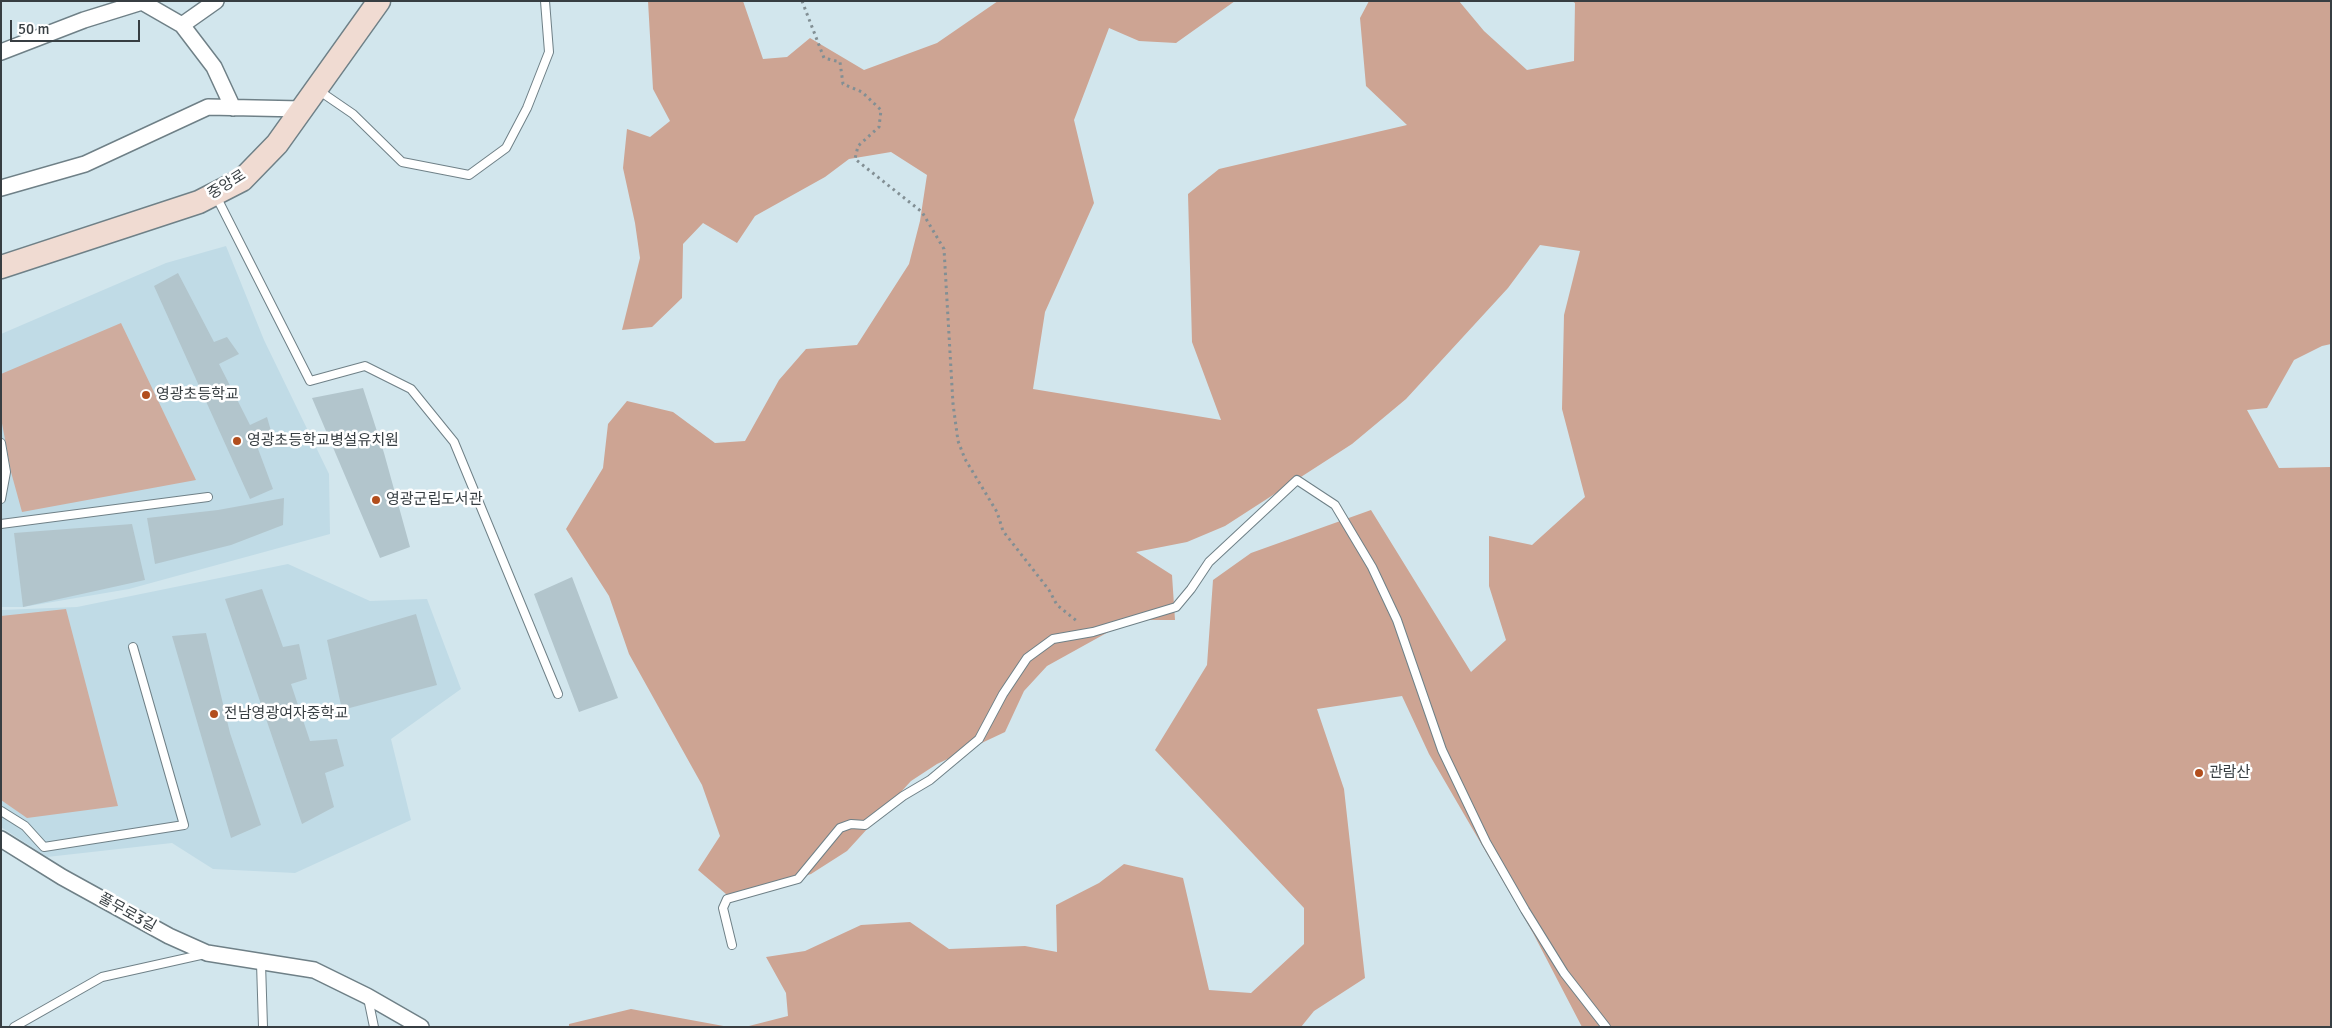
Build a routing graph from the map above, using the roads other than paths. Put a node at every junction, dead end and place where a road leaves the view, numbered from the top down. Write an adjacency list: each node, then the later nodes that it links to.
1 (216, 1): 4 (street)
2 (379, 1): 6 (street, 중앙로)
3 (546, 1): 6 (lane)
4 (182, 25): 5 (street); 7 (street)
5 (2, 50)
6 (316, 89): 8 (street, 중앙로)
7 (233, 108): 8 (street); 9 (street)
8 (302, 109): 10 (street, 중앙로)
9 (1, 188)
10 (215, 194): 11 (street, 중앙로); 17 (lane)
11 (1, 267)
12 (1, 443): 14 (lane)
13 (208, 498): 15 (lane)
14 (1, 499)
15 (1, 524)
16 (134, 647): 18 (lane)
17 (558, 694)
18 (1, 811)
19 (1, 839): 21 (street, 풀무로3길)
20 (732, 945): 28 (lane)
21 (206, 953): 22 (street, 풀무로3길); 24 (lane)
22 (261, 963): 23 (street, 풀무로3길); 25 (lane)
23 (367, 996): 26 (lane); 27 (street, 풀무로3길)
24 (14, 1027)
25 (264, 1027)
26 (374, 1027)
27 (421, 1027)
28 (1606, 1027)

